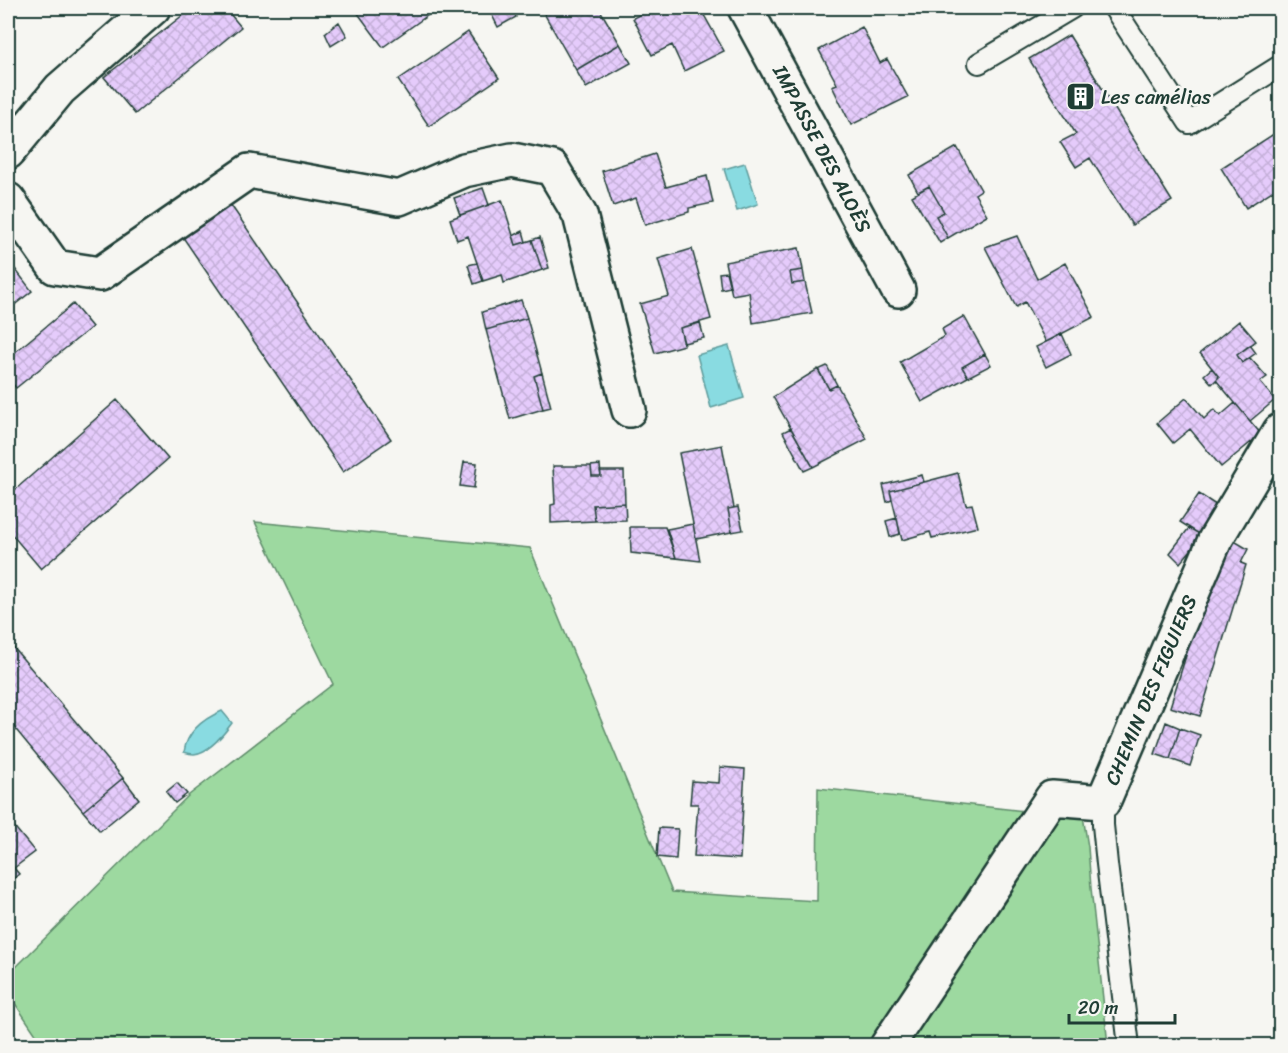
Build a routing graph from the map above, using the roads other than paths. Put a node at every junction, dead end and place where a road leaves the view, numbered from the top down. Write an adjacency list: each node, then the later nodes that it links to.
1 (153, 8): 7 (street)
2 (746, 8): 9 (street, IMPASSE DES ALOÈS)
3 (1072, 8): 5 (lane)
4 (1114, 8): 6 (lane)
5 (979, 63)
6 (1281, 66)
7 (8, 152)
8 (8, 200): 10 (street)
9 (898, 290)
10 (629, 410)
11 (1281, 431): 12 (street, CHEMIN DES FIGUIERS)
12 (1103, 802): 13 (street, CHEMIN DES FIGUIERS); 14 (lane)
13 (887, 1046)
14 (1130, 1046)

